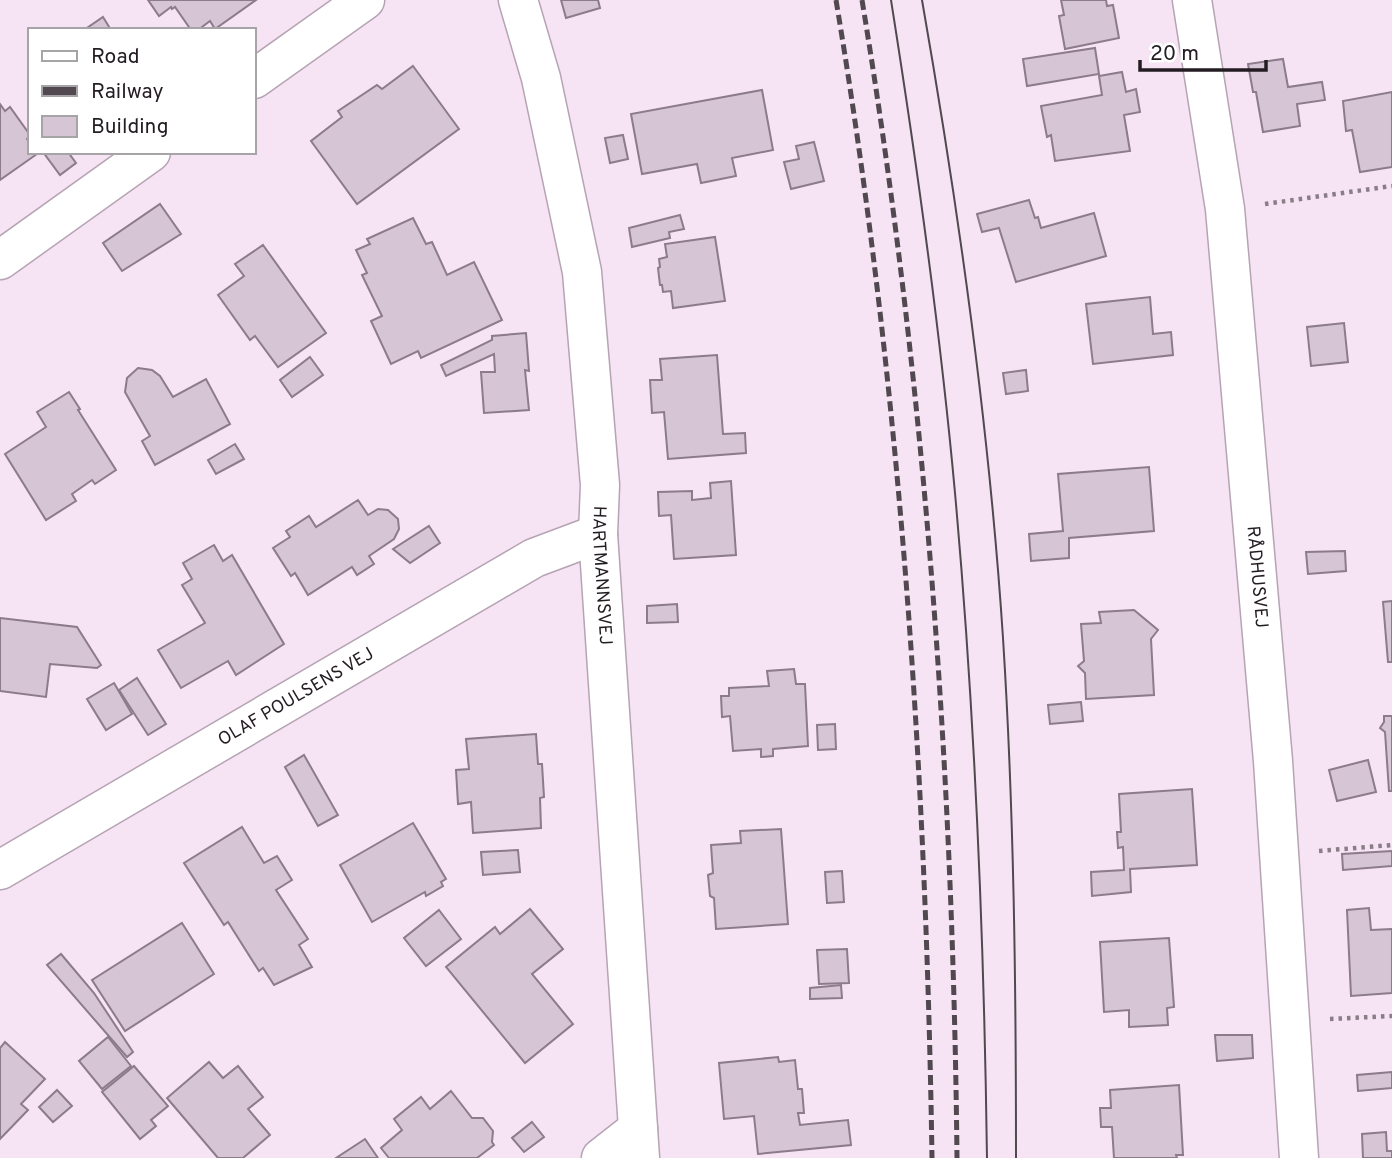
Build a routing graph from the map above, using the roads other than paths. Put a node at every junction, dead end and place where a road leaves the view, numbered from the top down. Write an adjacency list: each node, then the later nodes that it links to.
1 (365, 0): 4 (street)
2 (518, 0): 7 (street, HARTMANNSVEJ)
3 (1192, 0): 11 (street, RÅDHUSVEJ)
4 (256, 78)
5 (147, 154): 6 (street)
6 (0, 260)
7 (598, 534): 8 (street, OLAF POULSENS VEJ); 9 (street, HARTMANNSVEJ)
8 (0, 870)
9 (639, 1144): 10 (street)
10 (601, 1158)
11 (1299, 1158)

